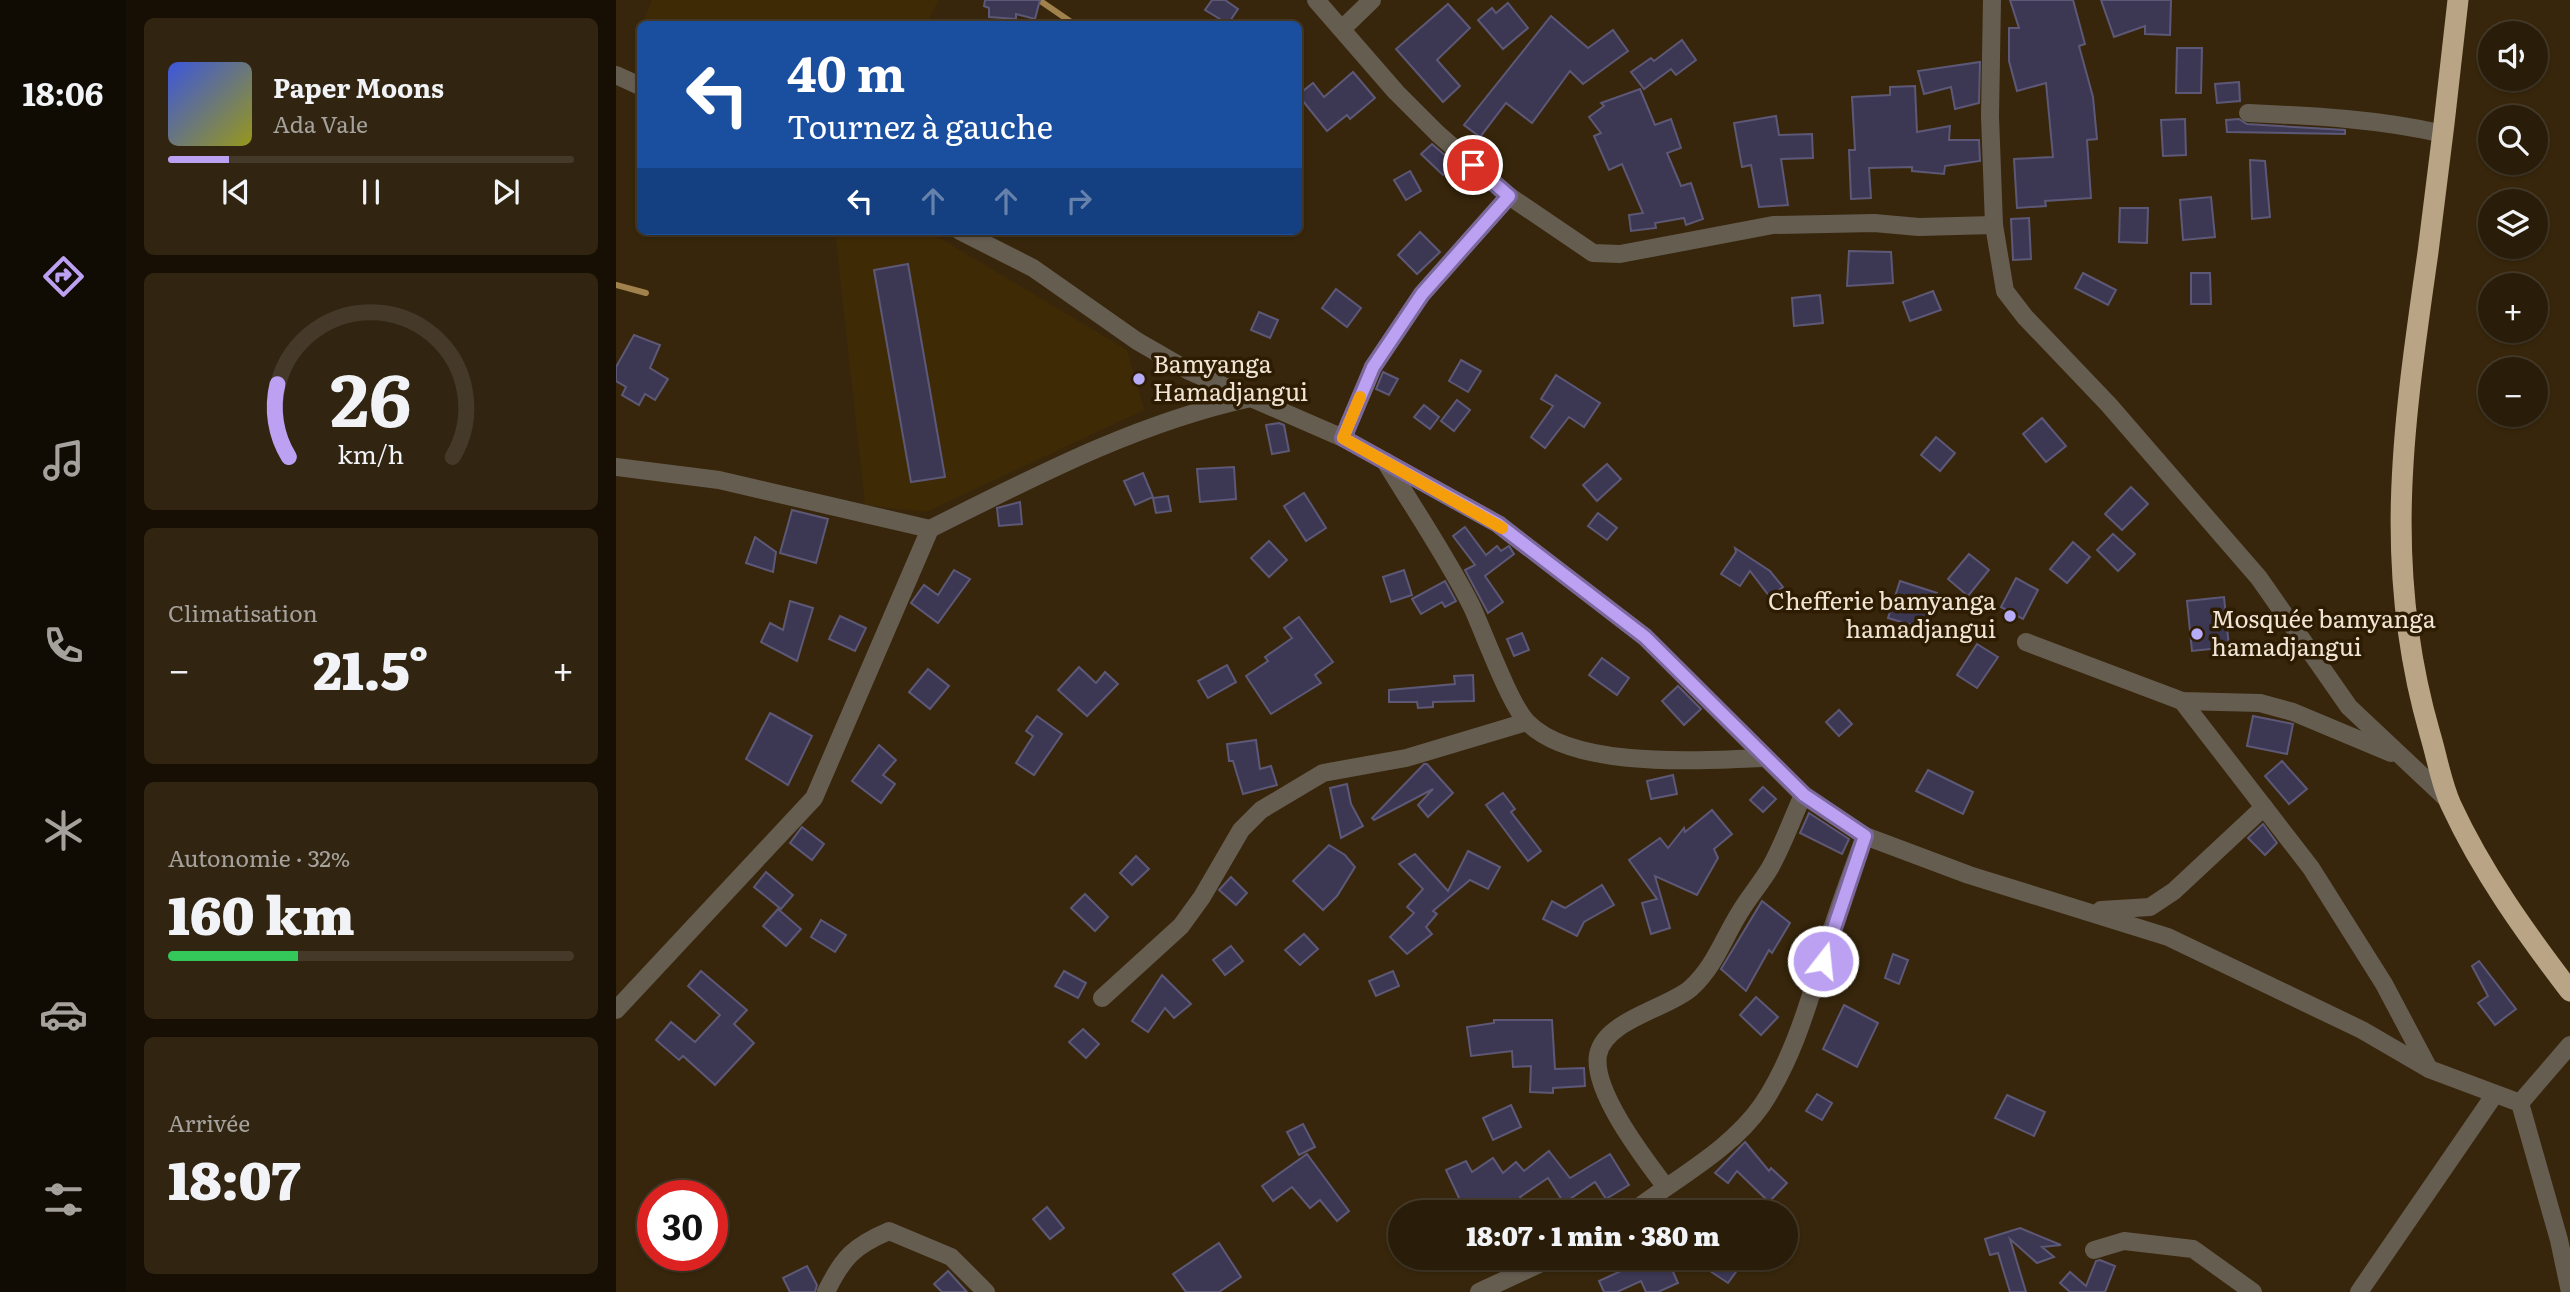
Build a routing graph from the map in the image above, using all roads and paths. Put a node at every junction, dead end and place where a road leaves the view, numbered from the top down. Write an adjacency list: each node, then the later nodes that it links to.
1 (1316, 0): 5 (street)
2 (1372, 0): 5 (street)
3 (1993, 0): 11 (street)
4 (2458, 0): 9 (highway)
5 (1342, 29): 10 (street)
6 (616, 75): 7 (street)
7 (637, 85)
8 (2248, 113): 9 (street)
9 (2444, 134): 24 (highway)
10 (1509, 196): 11 (street); 14 (street)
11 (1994, 225): 22 (street)
12 (968, 235): 13 (street)
13 (1251, 398): 14 (street); 17 (street)
14 (1343, 438): 15 (street)
15 (1384, 459): 20 (street); 21 (street)
16 (616, 467): 17 (street)
17 (930, 529): 30 (street)
18 (2026, 642): 19 (street)
19 (2182, 701): 22 (street); 25 (street)
20 (1526, 722): 21 (street); 29 (street)
21 (1764, 758): 23 (street)
22 (2401, 758): 24 (street)
23 (1804, 795): 26 (street); 35 (street)
24 (2450, 802): 28 (highway)
25 (2264, 807): 27 (street); 32 (street)
26 (1865, 836): 27 (street); 35 (street)
27 (2090, 910): 32 (street)
28 (2570, 991)
29 (1102, 998)
30 (616, 1010)
31 (2570, 1045): 34 (street)
32 (2429, 1069): 33 (street)
33 (2496, 1094): 34 (street); 43 (street)
34 (2520, 1103): 44 (street)
35 (1665, 1186): 36 (street)
36 (1647, 1200)
37 (2094, 1250): 42 (street)
38 (1526, 1270): 41 (street)
39 (827, 1292): 40 (street)
40 (986, 1292)
41 (1479, 1292)
42 (2253, 1292)
43 (2360, 1292)
44 (2570, 1292)

